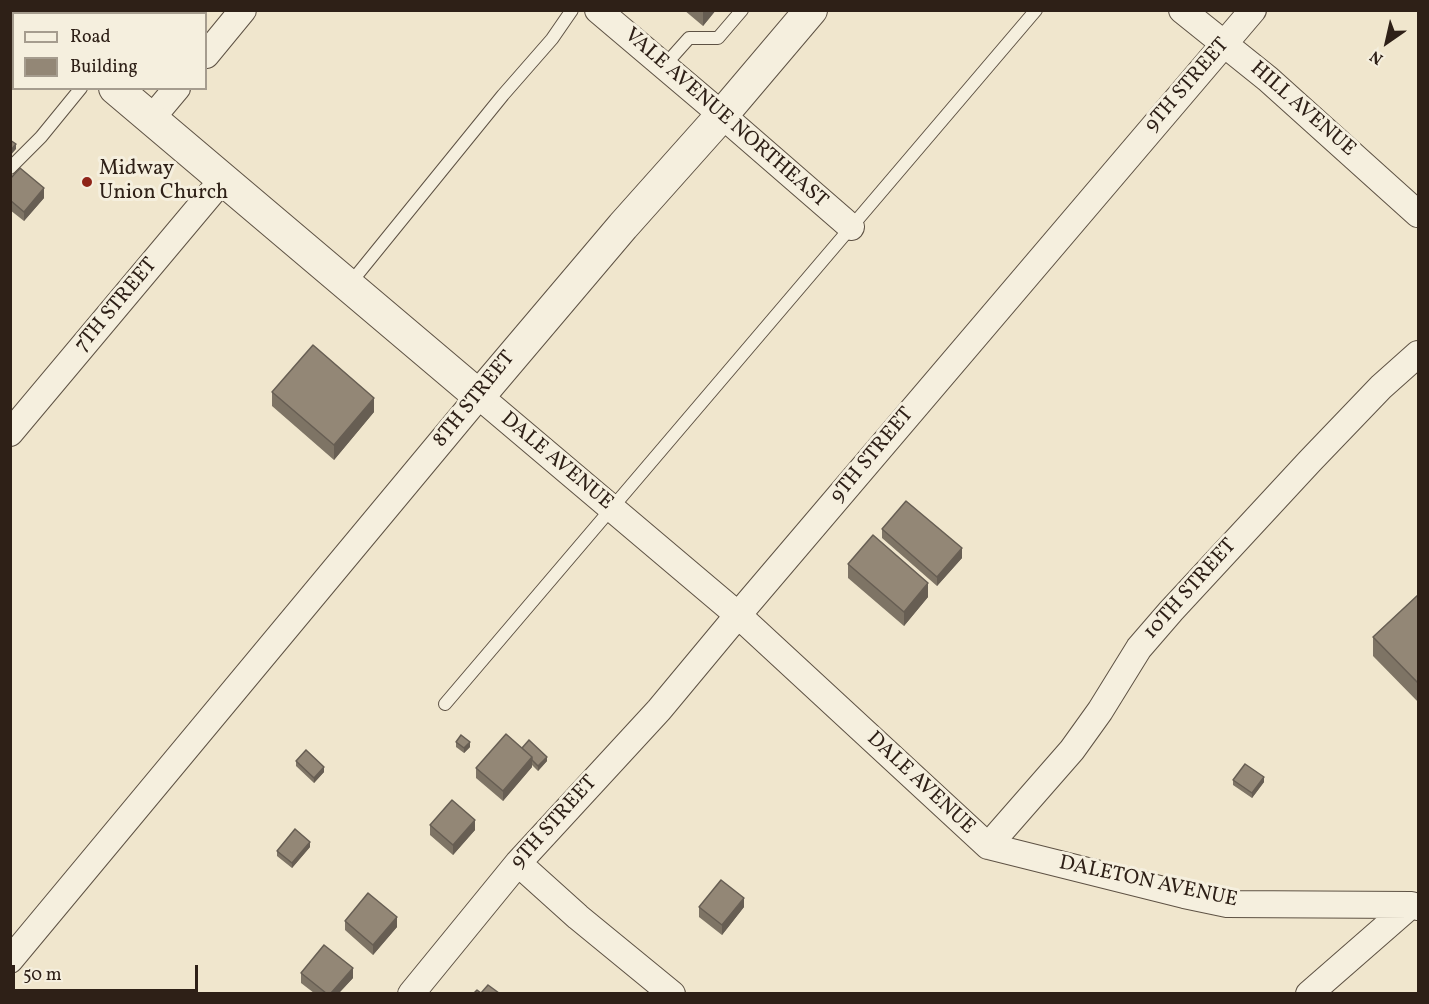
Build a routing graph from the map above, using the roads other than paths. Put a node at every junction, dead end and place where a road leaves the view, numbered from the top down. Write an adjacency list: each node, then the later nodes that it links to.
1 (243, 10): 10 (street)
2 (572, 10): 21 (lane)
3 (598, 10): 11 (street, VALE AVENUE NORTHEAST)
4 (742, 10): 11 (lane)
5 (812, 10): 15 (street, 8TH STREET)
6 (1036, 10): 20 (lane)
7 (1182, 10): 9 (street, HILL AVENUE)
8 (1253, 10): 9 (street, 9TH STREET)
9 (1223, 44): 19 (street, HILL AVENUE); 26 (street, 9TH STREET)
10 (207, 54)
11 (664, 66): 15 (street, VALE AVENUE NORTHEAST)
12 (79, 90): 17 (lane)
13 (117, 90): 16 (street, DALE AVENUE)
14 (175, 90): 16 (street)
15 (722, 115): 20 (street, VALE AVENUE NORTHEAST); 23 (street, 8TH STREET)
16 (151, 119): 18 (street, DALE AVENUE)
17 (10, 168)
18 (223, 179): 21 (street, DALE AVENUE); 24 (street, 7TH STREET)
19 (1419, 214)
20 (851, 228): 25 (lane)
21 (348, 286): 23 (street, DALE AVENUE)
22 (1419, 354): 28 (street, 10TH STREET)
23 (479, 396): 25 (street, DALE AVENUE); 31 (street, 8TH STREET)
24 (10, 433)
25 (611, 509): 26 (street, DALE AVENUE); 27 (lane)
26 (738, 615): 28 (street, DALE AVENUE); 29 (street, 9TH STREET)
27 (445, 704)
28 (988, 846): 30 (street, DALETON AVENUE)
29 (518, 863): 32 (street, 9TH STREET); 33 (street)
30 (1416, 904): 34 (street)
31 (10, 960)
32 (411, 993)
33 (672, 993)
34 (1309, 993)

